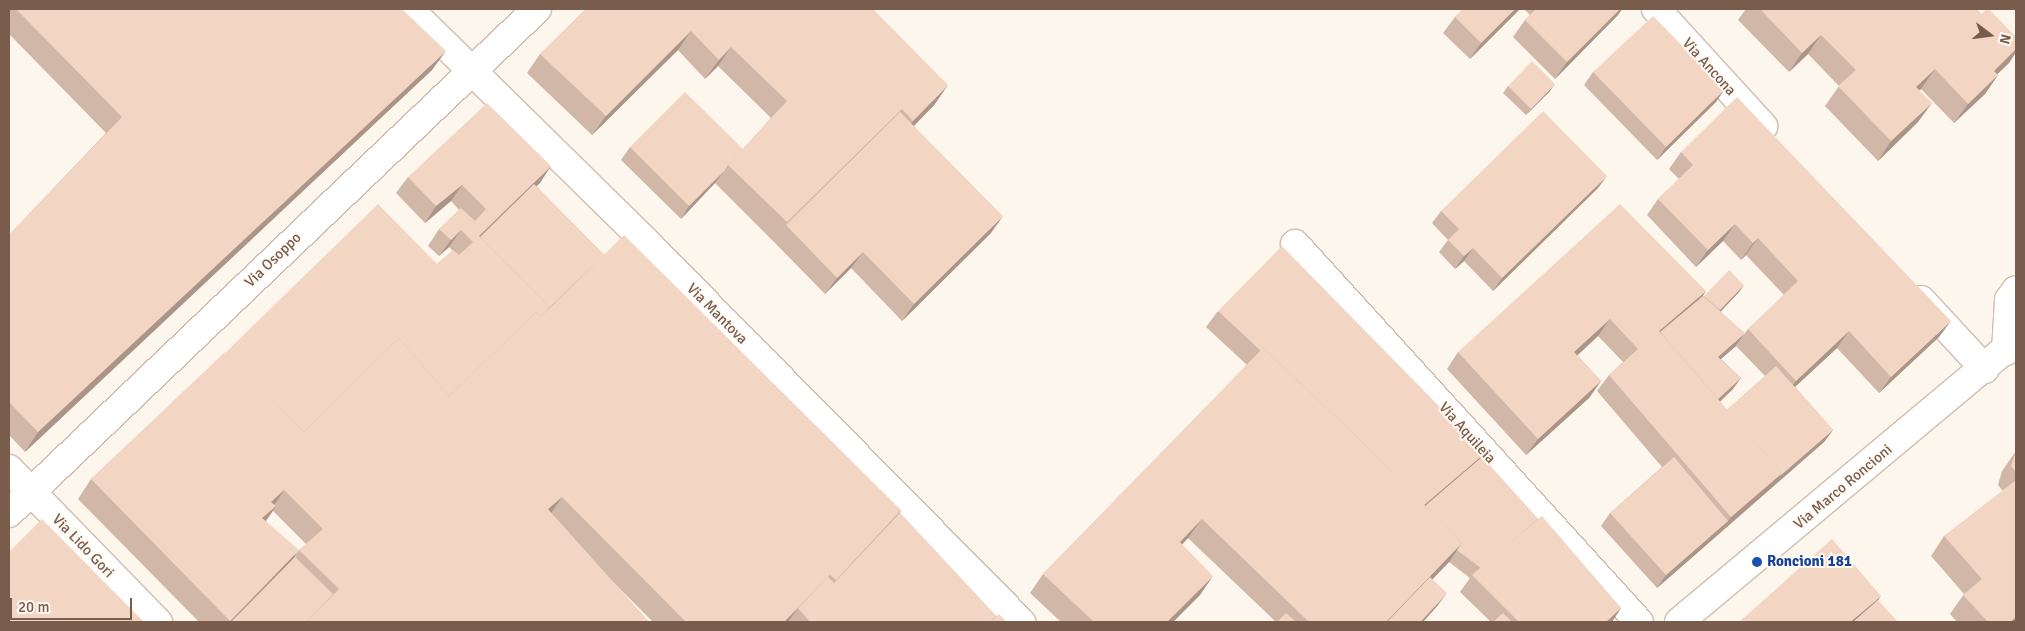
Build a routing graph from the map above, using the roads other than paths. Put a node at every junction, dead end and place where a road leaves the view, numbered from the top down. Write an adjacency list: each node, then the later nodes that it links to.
1 (409, 9): 4 (street, Via Mantova)
2 (538, 9): 4 (street, Via Osoppo)
3 (1656, 9): 5 (street, Via Ancona)
4 (472, 69): 12 (street, Via Osoppo); 15 (street, Via Mantova)
5 (1783, 148)
6 (1295, 244): 16 (street, Via Aquileia)
7 (1904, 281): 10 (street)
8 (2016, 290): 9 (street)
9 (2013, 347): 10 (street, Via Marco Roncioni)
10 (1984, 369): 17 (street, Via Marco Roncioni)
11 (9, 469): 12 (street, Via Lido Gori)
12 (31, 492): 13 (street, Via Osoppo); 14 (street, Via Lido Gori)
13 (9, 513)
14 (158, 622)
15 (1021, 622)
16 (1639, 622)
17 (1679, 622)

